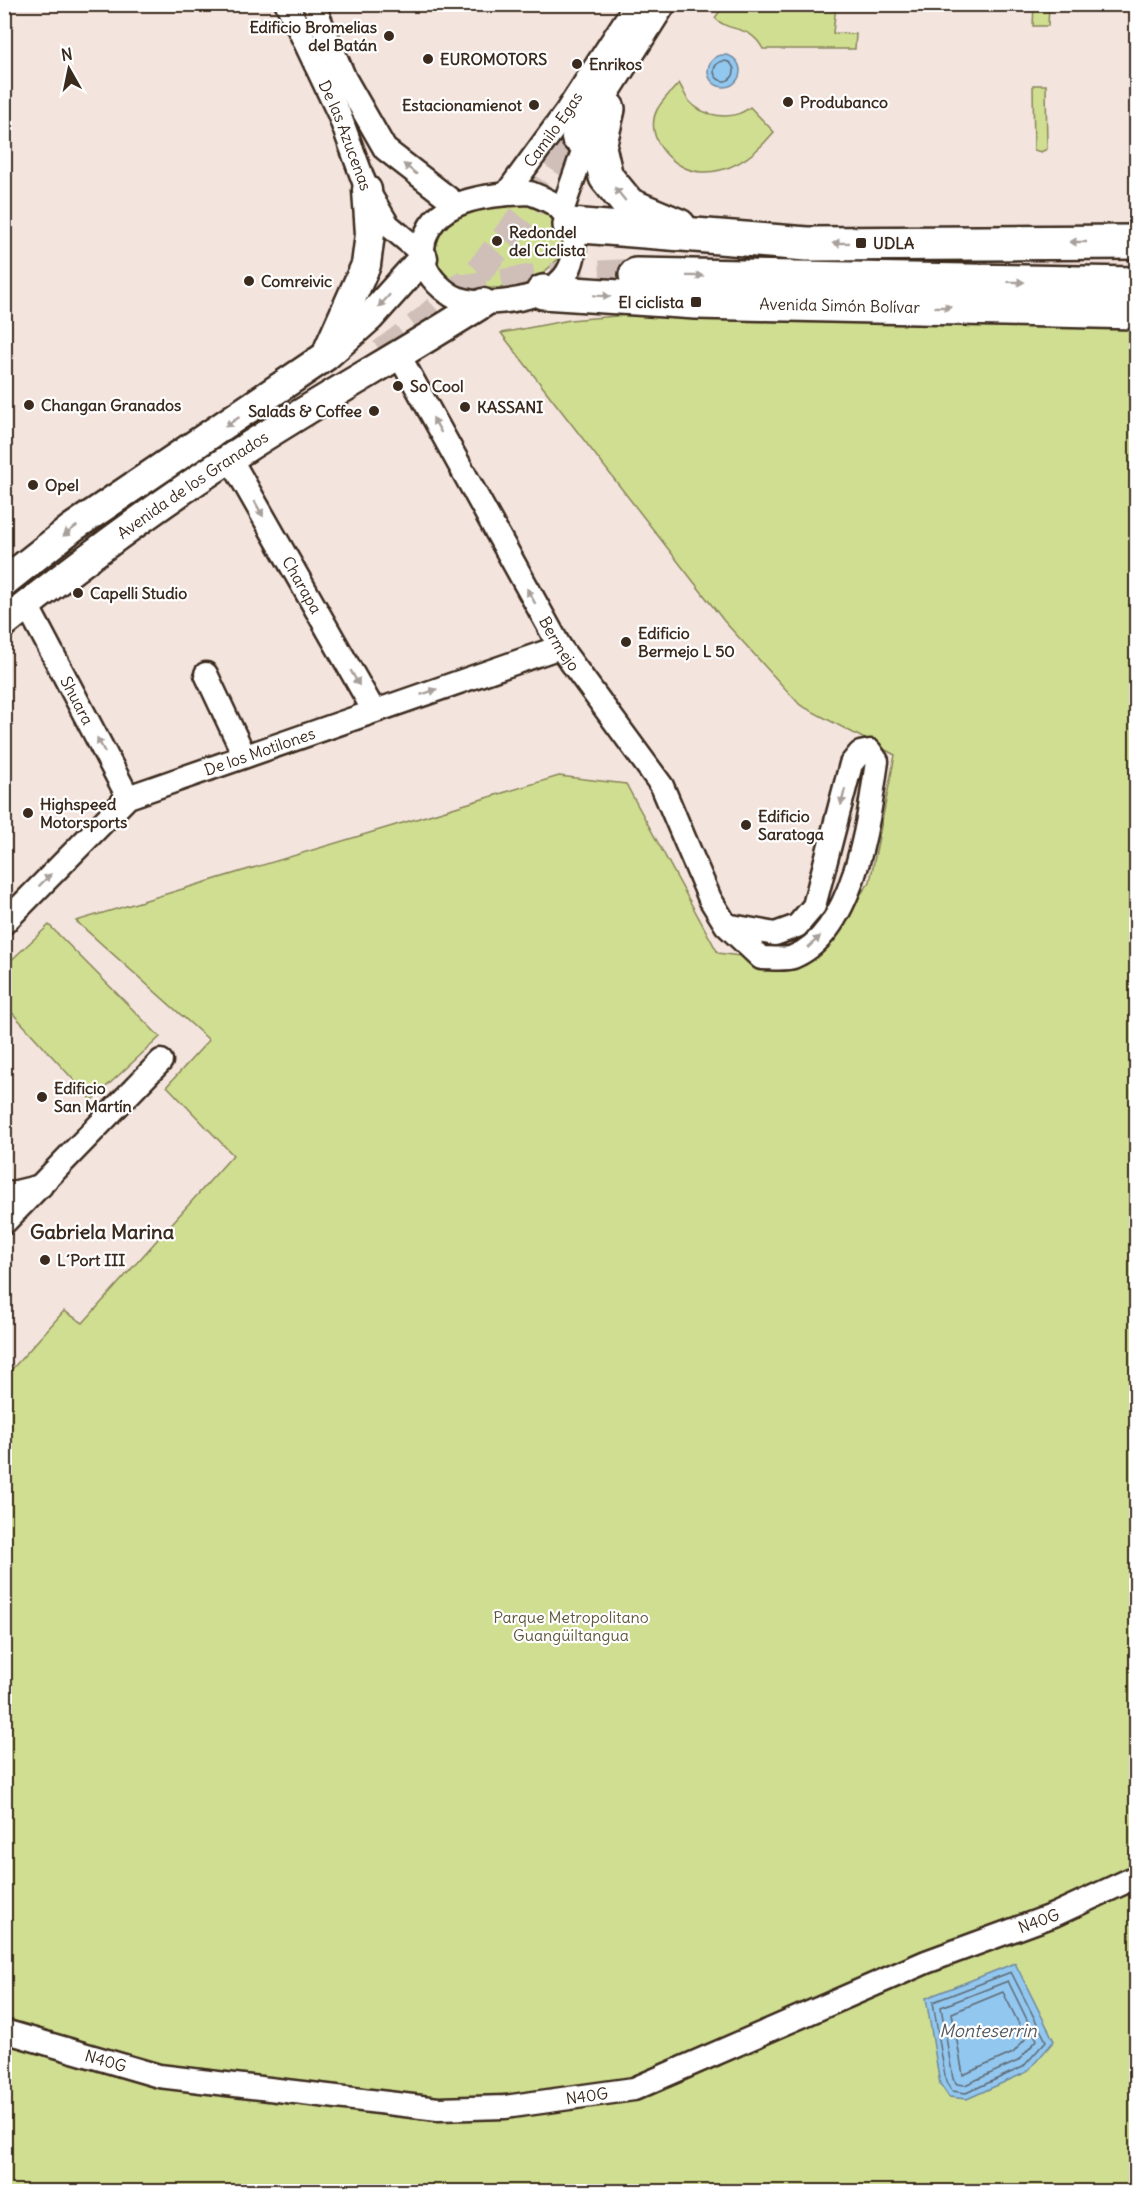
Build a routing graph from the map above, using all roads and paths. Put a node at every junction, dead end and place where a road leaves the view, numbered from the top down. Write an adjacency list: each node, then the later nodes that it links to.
1 (287, 4): 8 (street, De las Azucenas)
2 (313, 4): 10 (street, De las Azucenas, one-way to 2)
3 (636, 4): 9 (street, Camilo Egas)
4 (661, 4): 7 (main road)
5 (677, 4): 6 (street)
6 (608, 109): 11 (street); 12 (highway, one-way to 6)
7 (576, 138)
8 (367, 190): 14 (street, De las Azucenas); 20 (main road)
9 (506, 194): 10 (street); 11 (street)
10 (456, 204): 14 (street)
11 (566, 218): 12 (highway); 17 (street)
12 (708, 238): 13 (highway, one-way to 12)
13 (1137, 242)
14 (423, 256): 18 (street); 20 (main road, Avenida de los Granados, one-way to 20)
15 (636, 275): 16 (highway, one-way to 16)
16 (1137, 284)
17 (543, 292): 18 (street); 19 (highway, Avenida Simón Bolívar, one-way to 19)
18 (483, 303): 21 (main road, Avenida de los Granados)
19 (1137, 312)
20 (326, 356): 25 (main road, Avenida de los Granados, one-way to 25)
21 (400, 357): 23 (main road, Avenida de los Granados); 28 (street, Bermejo, one-way to 21)
22 (353, 373): 23 (main road)
23 (262, 438): 24 (main road, Avenida de los Granados)
24 (230, 458): 26 (main road, Avenida de los Granados); 30 (street, Charapa, one-way to 30)
25 (4, 582)
26 (27, 605): 27 (main road, Avenida de los Granados); 32 (street, Shuara, one-way to 26)
27 (4, 623)
28 (560, 647): 30 (street, De los Motilones, one-way to 28); 34 (street, Bermejo)
29 (206, 674): 31 (street)
30 (374, 711): 31 (street, De los Motilones)
31 (244, 756): 32 (street, De los Motilones)
32 (128, 797): 33 (street, De los Motilones, one-way to 32)
33 (4, 923)
34 (726, 925): 34 (street, Bermejo, one-way to 34)
35 (161, 1061): 36 (street)
36 (42, 1186): 37 (street); 38 (street)
37 (4, 1195)
38 (4, 1223)
39 (1137, 1877): 40 (street, N40G)
40 (4, 2031)

